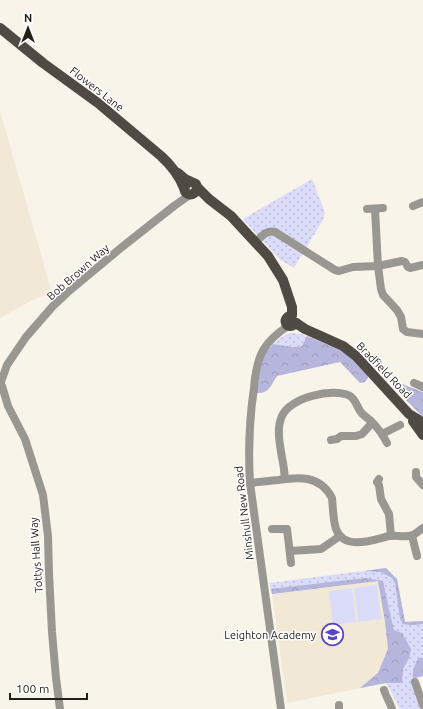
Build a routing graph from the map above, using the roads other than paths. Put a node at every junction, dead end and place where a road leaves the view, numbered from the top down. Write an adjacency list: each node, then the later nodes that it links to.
1 (0, 28): 2 (main road, Flowers Lane)
2 (190, 189): 4 (main road, Flowers Lane); 9 (street, Bob Brown Way)
3 (375, 209): 6 (street)
4 (256, 243): 6 (street); 7 (main road, Flowers Lane)
5 (423, 265): 6 (street)
6 (378, 266): 8 (street)
7 (292, 321): 16 (main road, Bradfield Road); 27 (street, Minshull New Road)
8 (423, 334)
9 (7, 365): 10 (street, Bob Brown Way); 12 (street, Bob Brown Way)
10 (0, 370)
11 (414, 383): 13 (street)
12 (1, 385): 15 (street, Tottys Hall Way)
13 (423, 387)
14 (0, 400): 15 (street, Tottys Hall Way)
15 (8, 406): 40 (street, Tottys Hall Way)
16 (409, 414): 18 (main road, Bradfield Road); 21 (main road, Bradfield Road)
17 (372, 423): 20 (street); 22 (street); 25 (street)
18 (423, 425)
19 (400, 426): 20 (street)
20 (382, 434): 23 (street)
21 (423, 434)
22 (335, 442)
23 (386, 443)
24 (415, 476): 28 (street)
25 (285, 479): 27 (street); 31 (street)
26 (377, 481): 32 (street)
27 (250, 483): 41 (street, Minshull New Road)
28 (423, 485)
29 (423, 528): 33 (street)
30 (272, 529): 34 (street)
31 (340, 536): 32 (street); 34 (street)
32 (391, 536): 33 (street)
33 (412, 536): 35 (street)
34 (290, 550): 36 (street)
35 (417, 556)
36 (291, 563)
37 (415, 682): 39 (street)
38 (384, 690): 42 (street)
39 (423, 705)
40 (60, 709)
41 (281, 709)
42 (392, 709)

